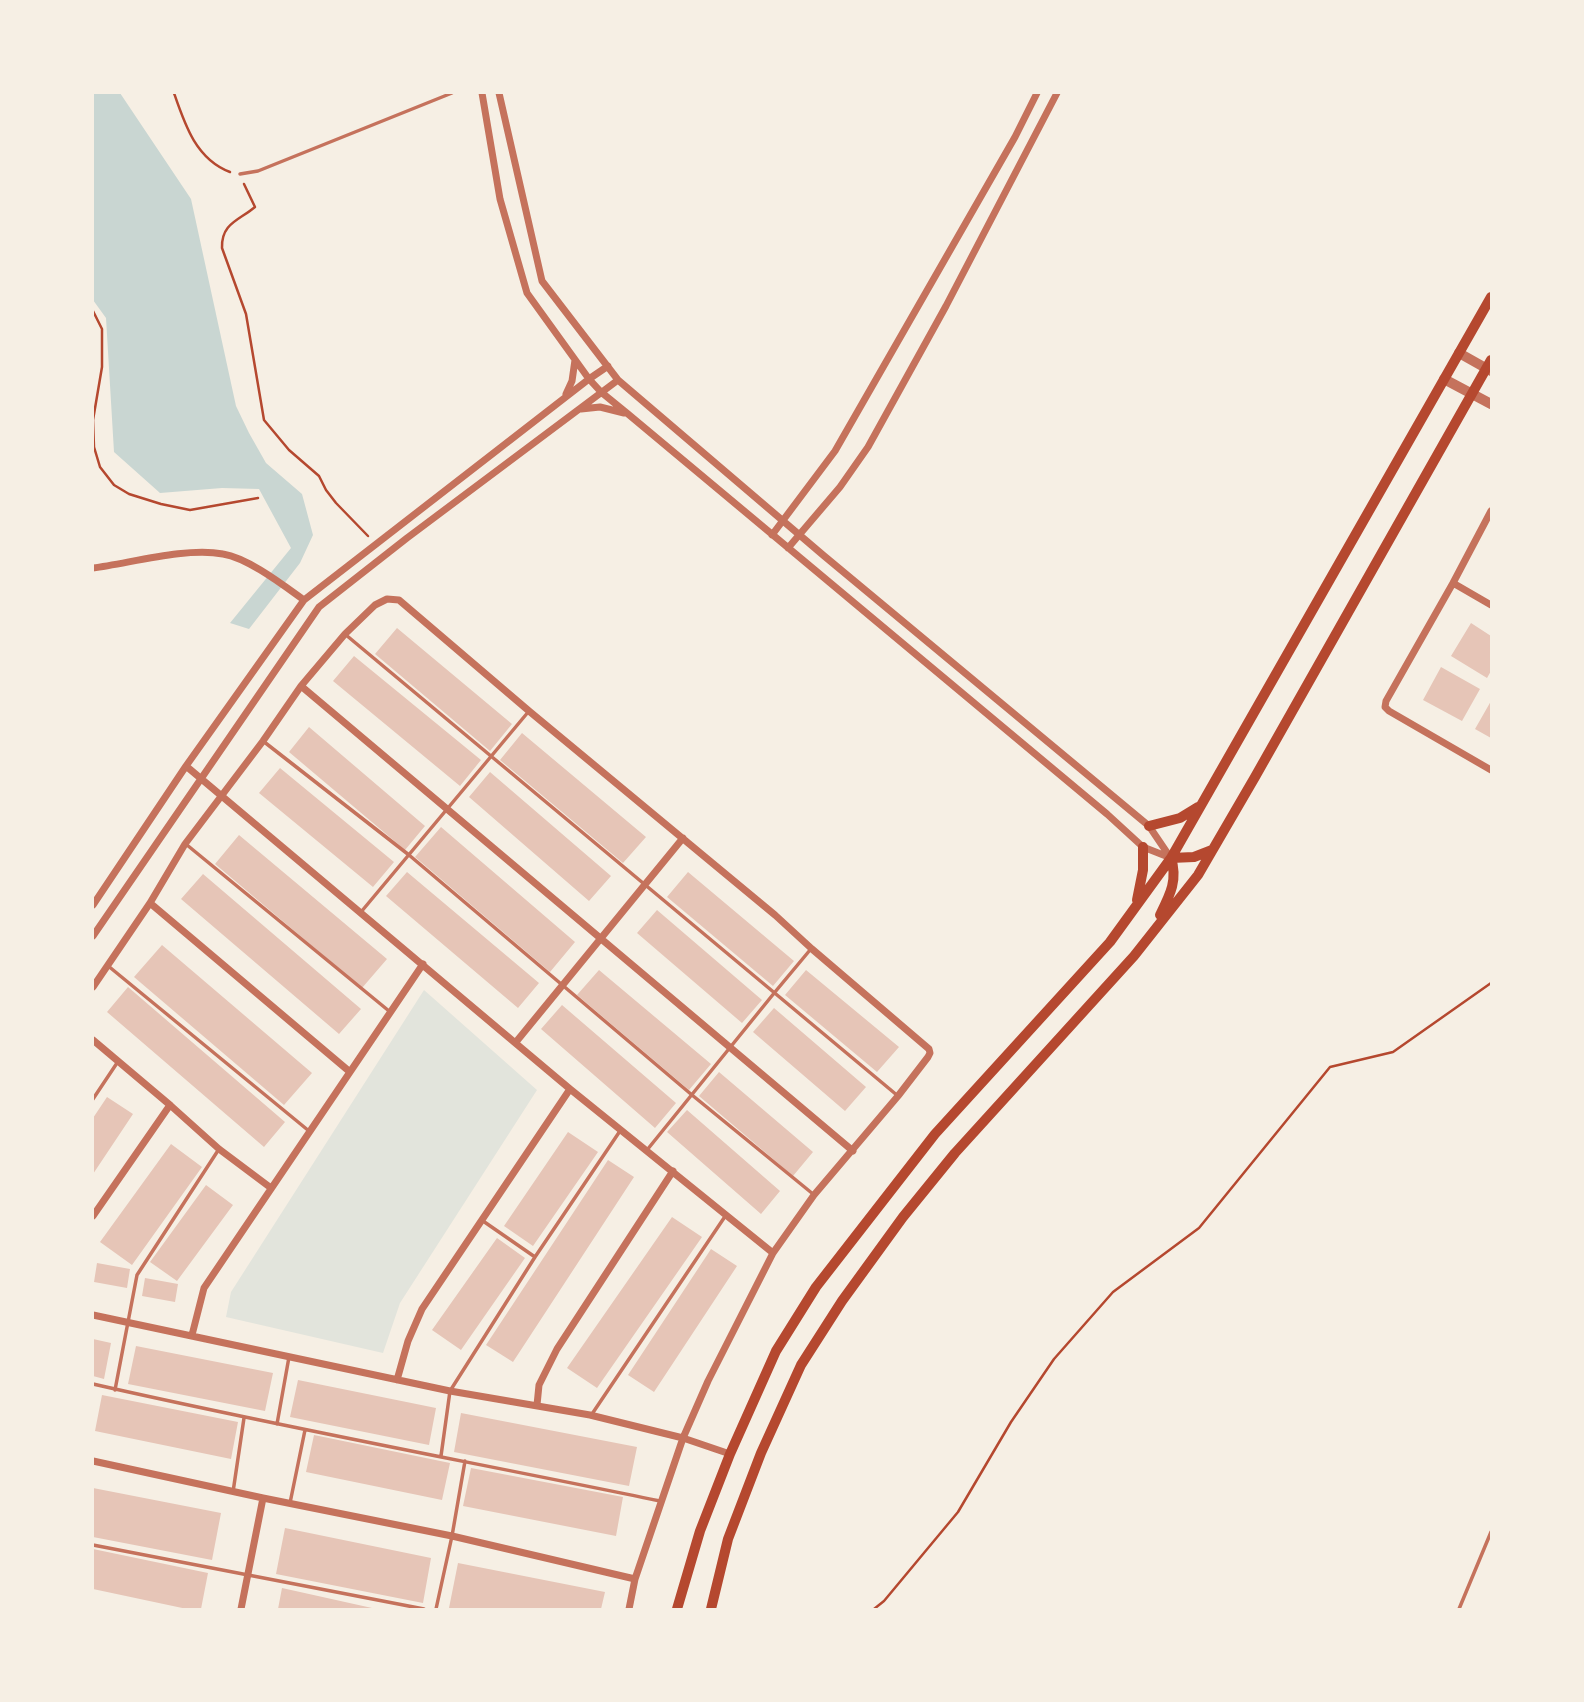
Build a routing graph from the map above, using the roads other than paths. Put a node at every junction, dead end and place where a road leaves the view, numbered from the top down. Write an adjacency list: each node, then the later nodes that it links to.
1 (452, 93): 6 (lane)
2 (482, 93): 9 (street)
3 (499, 93): 10 (street)
4 (1037, 93): 22 (street)
5 (1057, 93): 24 (street)
6 (240, 174)
7 (1491, 297): 8 (main road)
8 (1459, 353): 11 (street); 13 (main road)
9 (575, 360): 12 (street); 17 (street)
10 (608, 366): 12 (street); 14 (street)
11 (1490, 367): 16 (main road)
12 (589, 379): 15 (street); 17 (street)
13 (1444, 379): 16 (street); 39 (main road)
14 (618, 380): 15 (street); 22 (street)
15 (601, 392): 19 (street); 20 (street)
16 (1472, 393): 18 (street); 45 (main road)
17 (564, 398): 28 (street)
18 (1491, 404)
19 (578, 410): 20 (street); 37 (street)
20 (628, 414): 23 (street)
21 (1491, 511): 27 (street)
22 (783, 521): 23 (street); 24 (street)
23 (772, 535): 25 (street)
24 (799, 535): 25 (street); 41 (street)
25 (788, 548): 44 (street)
26 (93, 568): 28 (street)
27 (1453, 583): 29 (street); 36 (street)
28 (304, 600): 35 (street)
29 (1491, 605)
30 (345, 634): 31 (street); 32 (street); 34 (lane)
31 (301, 686): 33 (street); 40 (street)
32 (529, 711): 34 (lane); 42 (street)
33 (263, 741): 38 (street); 46 (lane)
34 (491, 756): 40 (lane); 48 (lane)
35 (186, 766): 37 (street); 50 (street)
36 (1491, 770)
37 (200, 779): 38 (street); 53 (street)
38 (221, 796): 43 (street); 52 (street)
39 (1201, 805): 41 (main road); 47 (main road)
40 (446, 809): 46 (lane); 55 (street)
41 (1149, 826): 47 (street)
42 (683, 838): 48 (street); 56 (street)
43 (186, 844): 49 (street); 62 (lane)
44 (1143, 847): 47 (street); 51 (main road)
45 (1212, 850): 47 (main road); 54 (main road)
46 (409, 855): 52 (lane); 59 (lane)
47 (1171, 858): 51 (main road); 54 (main road)
48 (644, 884): 55 (street); 61 (lane)
49 (150, 903): 58 (street); 67 (street)
50 (93, 905)
51 (1134, 909): 100 (main road)
52 (361, 912): 57 (street)
53 (93, 936)
54 (1149, 937): 118 (main road)
55 (600, 939): 59 (street); 65 (street)
56 (812, 948): 61 (lane); 70 (street)
57 (423, 964): 62 (street); 64 (street)
58 (107, 965): 60 (street); 74 (lane)
59 (562, 984): 64 (street); 69 (lane)
60 (93, 986)
61 (775, 992): 65 (lane); 70 (lane)
62 (391, 1012): 67 (street)
63 (93, 1040): 66 (street)
64 (516, 1042): 68 (street)
65 (730, 1048): 69 (lane); 77 (street)
66 (119, 1062): 71 (lane); 72 (street)
67 (350, 1072): 74 (street)
68 (570, 1089): 73 (street); 83 (street)
69 (692, 1095): 76 (lane); 80 (lane)
70 (898, 1096): 77 (street)
71 (93, 1099)
72 (170, 1105): 75 (street); 82 (street)
73 (621, 1130): 76 (street); 85 (lane)
74 (310, 1132): 79 (street)
75 (219, 1149): 79 (street); 87 (lane)
76 (648, 1150): 78 (street)
77 (853, 1151): 80 (street)
78 (673, 1171): 81 (street); 94 (street)
79 (271, 1188): 88 (street)
80 (814, 1195): 84 (street)
81 (726, 1215): 84 (street); 95 (lane)
82 (93, 1216)
83 (482, 1221): 85 (lane); 90 (street)
84 (773, 1253): 99 (street)
85 (535, 1257): 93 (lane)
86 (93, 1315): 87 (street)
87 (127, 1322): 88 (street); 92 (lane)
88 (192, 1335): 89 (street)
89 (289, 1357): 90 (street); 97 (lane)
90 (397, 1380): 93 (street)
91 (93, 1386): 92 (lane)
92 (115, 1390): 96 (lane)
93 (450, 1391): 94 (street); 101 (lane)
94 (537, 1405): 95 (street)
95 (590, 1415): 99 (street)
96 (244, 1418): 97 (lane); 104 (lane)
97 (277, 1424): 98 (lane)
98 (305, 1430): 101 (lane); 107 (lane)
99 (683, 1438): 100 (street); 106 (street)
100 (730, 1454): 117 (main road)
101 (441, 1456): 103 (lane)
102 (93, 1461): 104 (street)
103 (465, 1461): 106 (lane); 109 (lane)
104 (233, 1492): 105 (street)
105 (263, 1499): 107 (street); 111 (street)
106 (663, 1501): 112 (street)
107 (290, 1503): 109 (street)
108 (1491, 1532): 119 (lane)
109 (453, 1536): 112 (street); 115 (lane)
110 (93, 1545): 111 (lane)
111 (249, 1576): 113 (street); 114 (lane)
112 (635, 1579): 116 (street)
113 (241, 1609)
114 (424, 1609)
115 (436, 1609)
116 (629, 1609)
117 (677, 1609)
118 (711, 1609)
119 (1459, 1609)

